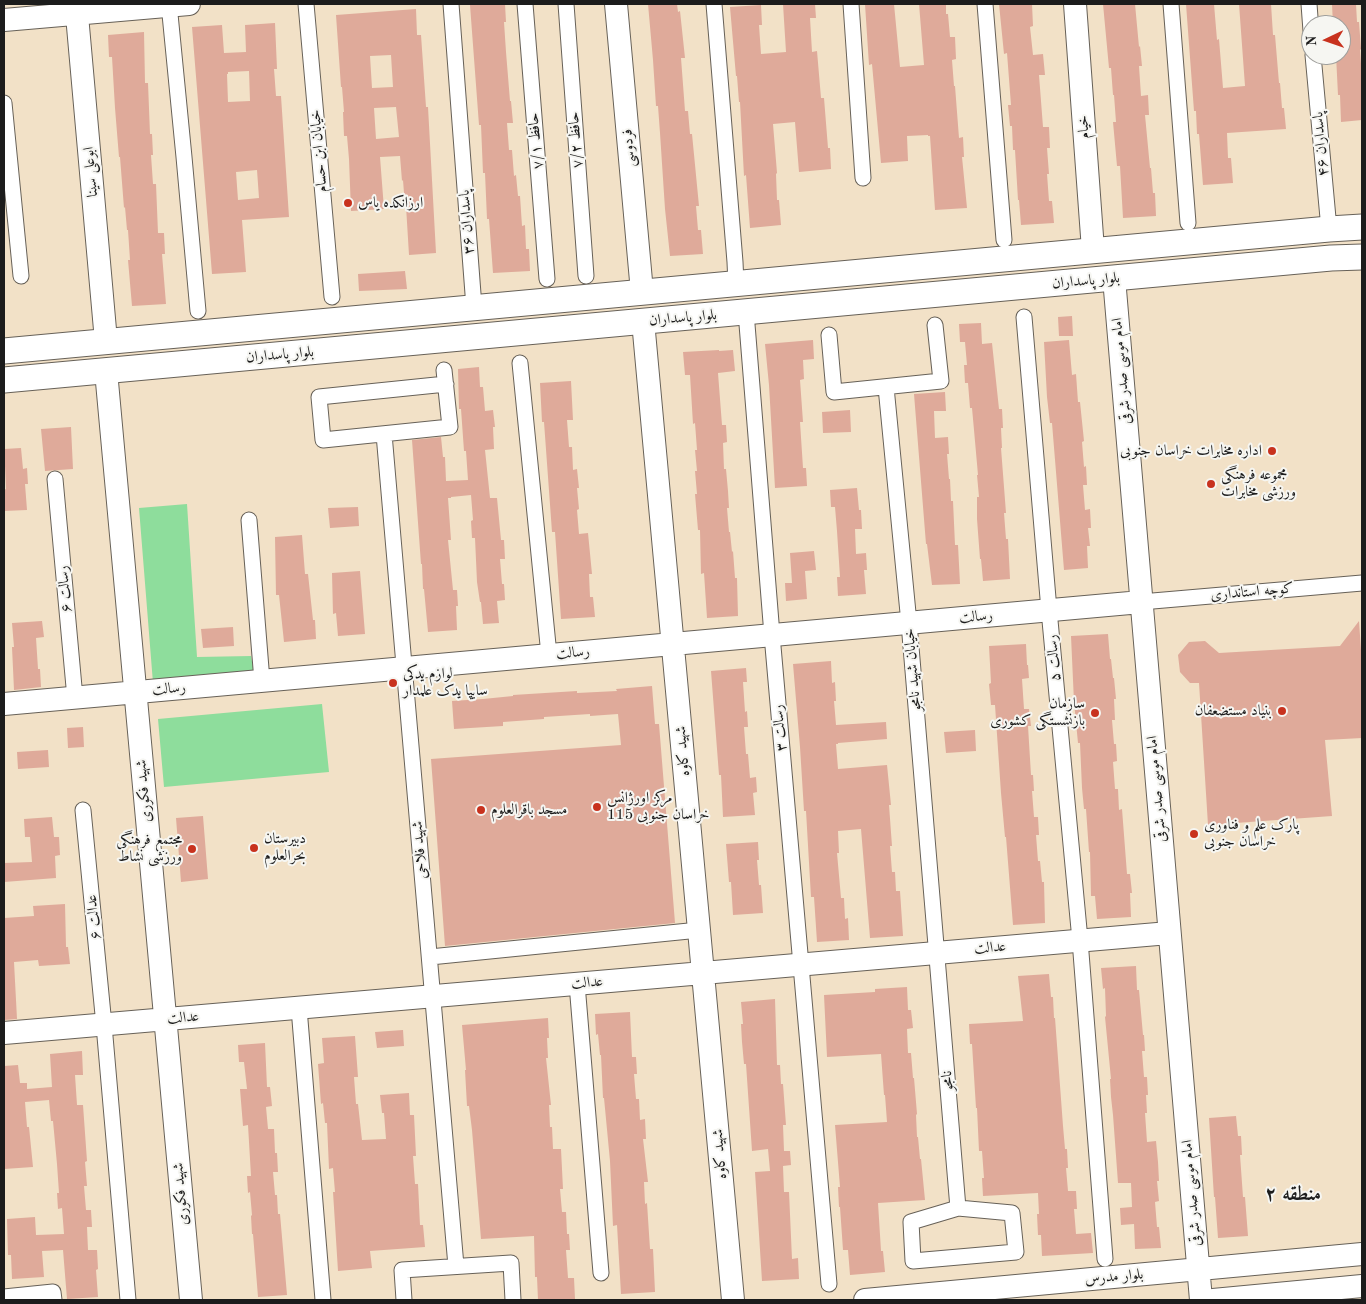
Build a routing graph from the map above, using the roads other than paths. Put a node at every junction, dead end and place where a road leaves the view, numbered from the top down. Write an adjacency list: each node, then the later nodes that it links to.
1 (176, 4): 12 (street); 31 (street)
2 (306, 4): 29 (street, خیابان ابن حسام)
3 (451, 4): 30 (street, پاسداران ۳۶)
4 (525, 4): 26 (street, حافظ ۷/۱)
5 (566, 4): 24 (street, حافظ ۷/۲)
6 (616, 4): 28 (street, فردوسی)
7 (714, 4): 27 (street)
8 (850, 4): 16 (street)
9 (986, 4): 20 (street)
10 (1075, 4): 21 (street, خیام)
11 (1170, 4): 17 (street)
12 (76, 9): 13 (street); 37 (street, ابوعلی سینا)
13 (4, 20)
14 (1314, 65): 19 (street, پاسداران ۴۶)
15 (4, 102): 23 (street)
16 (863, 178)
17 (1188, 223)
18 (1362, 227): 19 (main road, بلوار پاسداران)
19 (1329, 229): 21 (main road, بلوار پاسداران)
20 (1004, 240)
21 (1093, 250): 27 (main road, بلوار پاسداران)
22 (1362, 257): 25 (main road, بلوار پاسداران)
23 (21, 276)
24 (586, 276)
25 (1114, 278): 32 (main road, بلوار پاسداران); 47 (street, امام موسی صدر شرقی)
26 (547, 279)
27 (736, 284): 28 (main road, بلوار پاسداران)
28 (642, 292): 30 (main road, بلوار پاسداران)
29 (332, 297)
30 (474, 307): 37 (main road, بلوار پاسداران)
31 (198, 311)
32 (746, 312): 34 (main road, بلوار پاسداران); 50 (street, رسالت ۳)
33 (1024, 317): 48 (street, رسالت ۵)
34 (643, 321): 40 (main road, بلوار پاسداران); 51 (street, شهید کاوه)
35 (935, 325): 42 (street)
36 (829, 335): 42 (street)
37 (106, 341): 38 (main road, بلوار پاسداران)
38 (4, 351)
39 (520, 363): 52 (street)
40 (106, 370): 41 (main road, بلوار پاسداران); 55 (street, شهید فکوری)
41 (4, 380)
42 (886, 387): 49 (street, خیابان شهید نامجو)
43 (384, 434): 43 (street); 53 (street, شهید فلاحی)
44 (55, 479): 56 (street, رسالت ۶)
45 (249, 520): 54 (street)
46 (1362, 583): 47 (street, کوچه استانداری)
47 (1141, 602): 48 (street, رسالت); 60 (street, امام موسی صدر شرقی)
48 (1049, 610): 49 (street, رسالت); 61 (street, رسالت ۵)
49 (909, 623): 50 (street, رسالت); 62 (street, خیابان شهید نامجو)
50 (772, 635): 51 (street, رسالت); 64 (street, رسالت ۳)
51 (673, 644): 52 (street, رسالت); 59 (street, شهید کاوه)
52 (549, 655): 53 (street, رسالت)
53 (404, 668): 54 (street, رسالت); 63 (street, شهید فلاحی)
54 (262, 681): 55 (street, رسالت)
55 (136, 692): 56 (street, رسالت); 69 (street, شهید فکوری)
56 (75, 698): 57 (street, رسالت)
57 (4, 704)
58 (83, 810): 70 (street, عدالت ۶)
59 (699, 930): 63 (street); 65 (street, شهید کاوه)
60 (1170, 933): 61 (street, عدالت); 76 (street, امام موسی صدر شرقی)
61 (1080, 940): 62 (street, عدالت); 74 (street, رسالت ۵)
62 (938, 953): 64 (street, عدالت); 72 (street, نامجو)
63 (430, 957): 67 (street, شهید فلاحی)
64 (800, 965): 65 (street, عدالت); 78 (street, رسالت ۳)
65 (703, 973): 66 (street, عدالت); 87 (street, شهید کاوه)
66 (577, 984): 67 (street, عدالت); 77 (street)
67 (433, 996): 68 (street, عدالت); 75 (street, شهید فلاحی)
68 (299, 1008): 69 (street, عدالت); 84 (street)
69 (165, 1019): 70 (street, عدالت); 83 (street, شهید فکوری)
70 (104, 1024): 71 (street, عدالت); 82 (street, عدالت ۶)
71 (4, 1033)
72 (958, 1208): 72 (street)
73 (1362, 1254): 76 (street, بلوار مدرس)
74 (1106, 1259)
75 (456, 1266): 85 (street); 86 (street)
76 (1198, 1269): 88 (street, بلوار مدرس); 89 (street, امام موسی صدر شرقی)
77 (601, 1273)
78 (829, 1284)
79 (1362, 1286): 90 (street)
80 (4, 1297): 81 (street)
81 (54, 1300)
82 (128, 1300)
83 (190, 1300)
84 (323, 1300)
85 (404, 1300)
86 (513, 1300)
87 (733, 1300)
88 (865, 1300)
89 (1201, 1300)
90 (1212, 1300)

